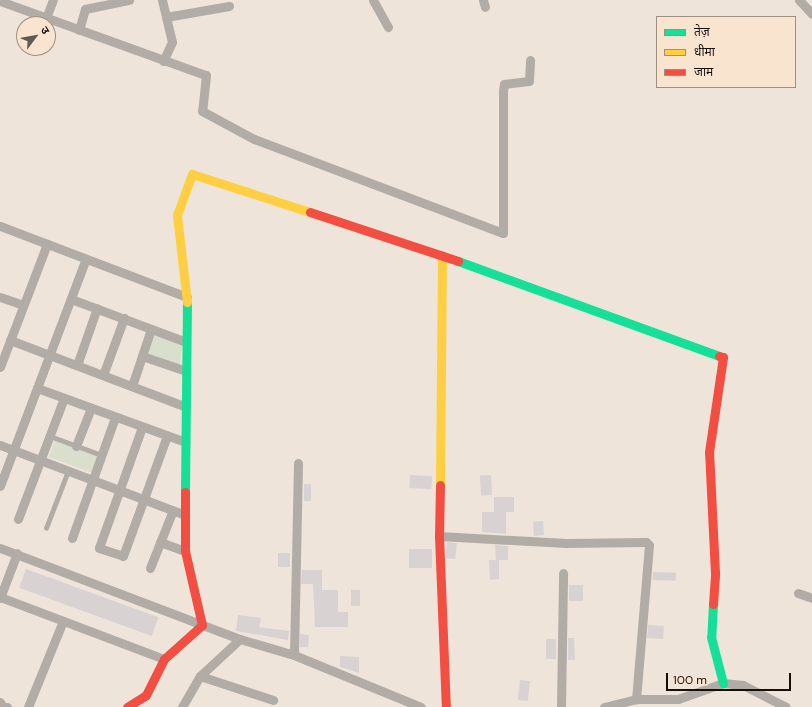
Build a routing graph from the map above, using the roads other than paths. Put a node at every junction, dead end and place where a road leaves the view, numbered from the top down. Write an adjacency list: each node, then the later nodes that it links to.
1 (53, 0): 10 (street)
2 (129, 0): 14 (street)
3 (162, 0): 11 (street)
4 (373, 0): 13 (street)
5 (800, 0): 8 (street)
6 (0, 1): 9 (street)
7 (229, 6): 11 (street)
8 (812, 14)
9 (41, 16)
10 (47, 16)
11 (166, 17): 16 (street)
12 (56, 22): 14 (street)
13 (388, 27)
14 (79, 30): 16 (street)
15 (530, 60): 16 (street)
16 (163, 61)
17 (0, 226): 18 (street)
18 (47, 244): 20 (street); 24 (street)
19 (442, 255): 22 (street); 61 (street); 78 (street)
20 (86, 259): 22 (street); 23 (street)
21 (0, 297): 24 (street)
22 (187, 297): 29 (street)
23 (71, 299): 25 (street); 30 (street)
24 (23, 305): 28 (street)
25 (97, 308): 26 (street); 32 (street)
26 (124, 318): 27 (street); 35 (street)
27 (151, 329): 29 (street); 31 (street)
28 (10, 340): 30 (street); 33 (street)
29 (186, 342): 34 (street)
30 (50, 355): 32 (street); 37 (street)
31 (142, 356): 34 (street); 36 (street)
32 (77, 365): 35 (street)
33 (0, 367)
34 (186, 371): 39 (street)
35 (103, 375): 36 (street)
36 (132, 386): 39 (street)
37 (37, 388): 38 (street); 48 (street)
38 (64, 398): 40 (street); 43 (street)
39 (186, 406): 45 (street)
40 (91, 408): 41 (street); 47 (street)
41 (115, 417): 42 (street); 49 (street)
42 (142, 427): 44 (street); 55 (street)
43 (50, 436): 47 (lane); 50 (street)
44 (167, 436): 45 (street); 56 (street)
45 (185, 442): 58 (street)
46 (0, 445): 48 (street)
47 (76, 446): 49 (lane)
48 (14, 450): 50 (street); 54 (street)
49 (102, 455): 53 (street)
50 (40, 460): 52 (street); 59 (street)
51 (298, 463): 75 (street)
52 (68, 471): 53 (street); 60 (lane)
53 (92, 480): 55 (street); 62 (street)
54 (0, 486)
55 (120, 490): 56 (street); 56 (street)
56 (144, 499): 57 (street)
57 (173, 510): 58 (street); 63 (street)
58 (185, 515): 65 (street)
59 (18, 519)
60 (46, 528)
61 (439, 536): 79 (street); 87 (street)
62 (72, 538)
63 (160, 542): 65 (street); 67 (street)
64 (0, 548): 66 (street)
65 (184, 551): 73 (street)
66 (17, 553): 70 (street); 73 (street)
67 (150, 568)
68 (563, 573): 88 (street)
69 (798, 593): 71 (street)
70 (0, 597): 72 (street)
71 (812, 598)
72 (63, 620): 76 (street); 84 (street)
73 (202, 625): 74 (street); 76 (street)
74 (240, 639): 75 (street); 77 (street)
75 (294, 655): 82 (street)
76 (164, 659): 85 (street)
77 (200, 676): 80 (street); 86 (street)
78 (723, 683): 79 (street); 90 (street)
79 (636, 699): 89 (street)
80 (273, 700)
81 (0, 702): 83 (street)
82 (415, 706)
83 (7, 707)
84 (28, 707)
85 (126, 707)
86 (182, 707)
87 (446, 707)
88 (561, 707)
89 (604, 707)
90 (786, 707)

